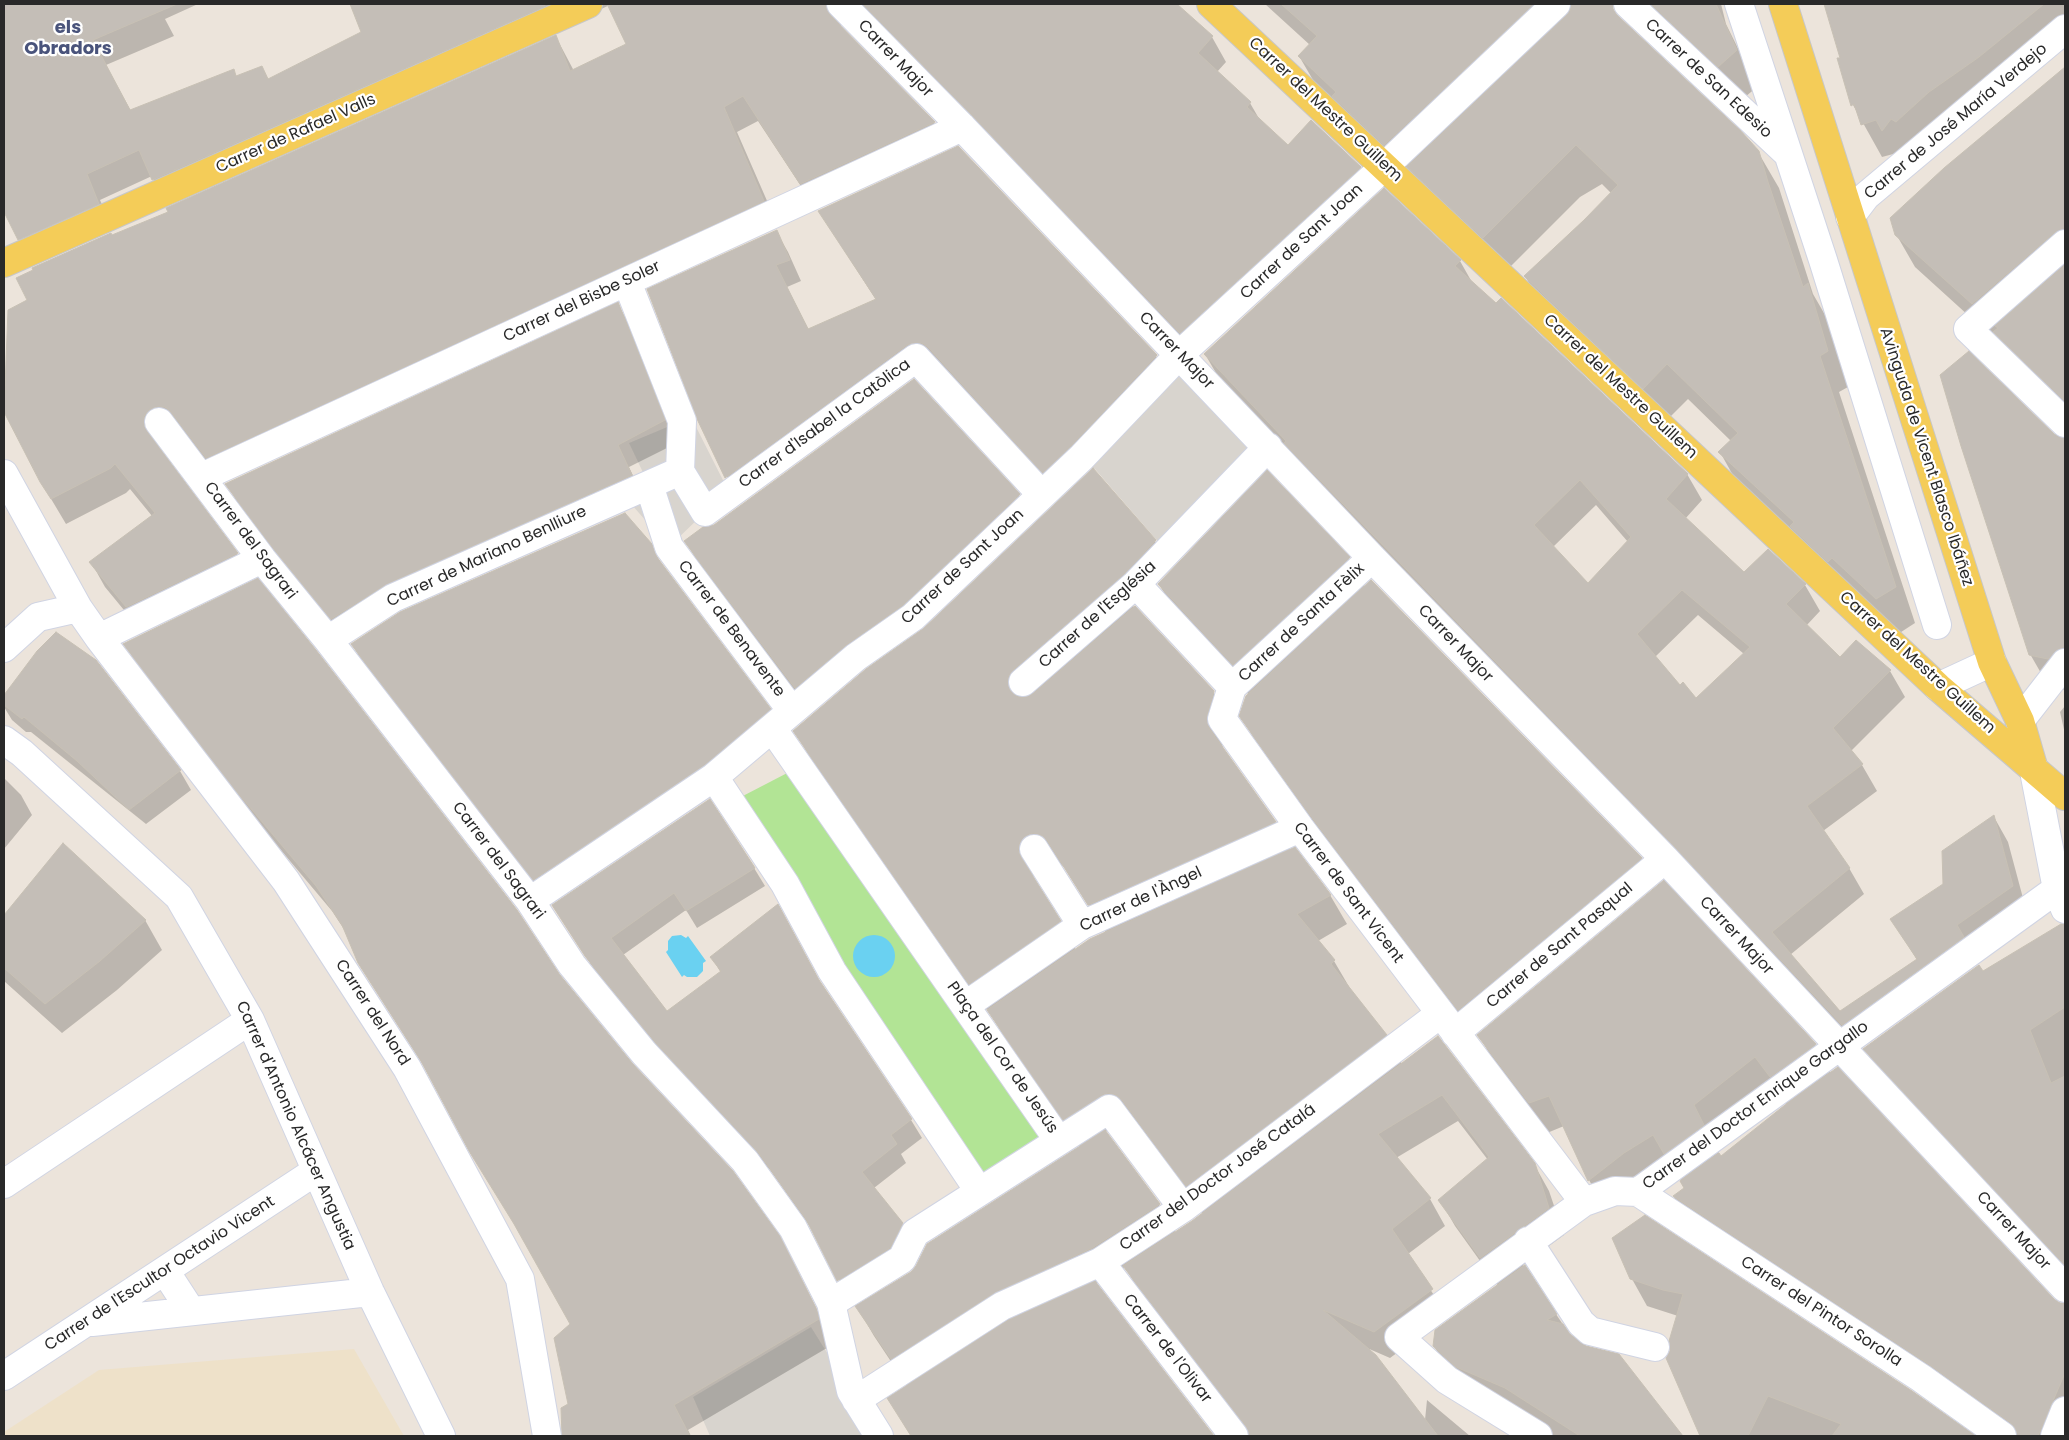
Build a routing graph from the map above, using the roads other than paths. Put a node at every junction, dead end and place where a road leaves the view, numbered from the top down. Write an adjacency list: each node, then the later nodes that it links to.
1 (588, 4): 14 (main road, Carrer de Rafael Valls)
2 (841, 4): 9 (street, Carrer Major)
3 (1211, 4): 11 (main road, Carrer del Mestre Guillem)
4 (1556, 4): 11 (street, Carrer de Sant Joan)
5 (1628, 4): 10 (street, Carrer de San Edesio)
6 (1739, 4): 10 (street)
7 (1783, 4): 12 (main road, Avinguda de Vicent Blasco Ibáñez)
8 (2065, 29): 12 (street, Carrer de José María Verdejo)
9 (962, 127): 15 (street, Carrer del Bisbe Soler); 16 (street, Carrer Major)
10 (1788, 154): 29 (street)
11 (1385, 166): 16 (street, Carrer de Sant Joan); 37 (main road, Carrer del Mestre Guillem)
12 (1850, 217): 33 (main road, Avinguda de Vicent Blasco Ibáñez)
13 (2065, 244): 18 (street)
14 (4, 264)
15 (627, 282): 20 (street); 22 (street, Carrer del Bisbe Soler)
16 (1179, 355): 19 (street, Carrer Major); 24 (street, Carrer de Sant Joan)
17 (159, 422): 22 (street, Carrer del Sagrari)
18 (2065, 422)
19 (1268, 447): 25 (street, Carrer Major); 27 (street, Carrer de l'Església)
20 (680, 471): 23 (street, Carrer de Mariano Benlliure); 24 (street, Carrer d'Isabel la Catòlica)
21 (4, 474): 28 (street, Carrer del Nord)
22 (202, 477): 26 (street, Carrer del Sagrari)
23 (649, 485): 31 (street, Carrer de Mariano Benlliure); 38 (street, Carrer de Benavente)
24 (1042, 495): 38 (street, Carrer de Sant Joan)
25 (1372, 558): 36 (street, Carrer de Santa Fèlix); 46 (street, Carrer Major)
26 (262, 560): 30 (street); 31 (street, Carrer del Sagrari)
27 (1136, 584): 35 (street, Carrer de l'Església); 36 (street)
28 (78, 608): 30 (street, Carrer del Nord); 32 (street)
29 (1936, 625)
30 (99, 638): 74 (street, Carrer del Nord)
31 (328, 640): 48 (street, Carrer del Sagrari)
32 (4, 648)
33 (1992, 662): 37 (street); 39 (main road, Avinguda de Vicent Blasco Ibáñez)
34 (2065, 663): 39 (street)
35 (1024, 682)
36 (1232, 687): 44 (street, Carrer de Sant Vicent)
37 (1938, 687): 41 (main road, Carrer del Mestre Guillem)
38 (782, 720): 42 (street); 50 (street, Plaça del Cor de Jesús)
39 (2020, 721): 41 (main road, Avinguda de Vicent Blasco Ibáñez)
40 (4, 740): 51 (street, Carrer d'Antonio Alcácer Angustia)
41 (2033, 766): 43 (main road, Carrer del Mestre Guillem); 47 (street, Avinguda de Vicent Blasco Ibáñez)
42 (714, 777): 48 (street); 57 (street)
43 (2065, 796)
44 (1300, 828): 49 (street, Carrer de l'Àngel); 52 (street, Carrer de Sant Vicent)
45 (1034, 849): 49 (street)
46 (1664, 859): 52 (street, Carrer de Sant Pasqual); 53 (street, Carrer Major)
47 (2061, 899): 53 (street, Carrer del Doctor Enrique Gargallo)
48 (530, 901): 66 (street, Carrer del Sagrari)
49 (1082, 925): 50 (street, Carrer de l'Àngel)
50 (966, 1006): 54 (street, Plaça del Cor de Jesús)
51 (250, 1020): 55 (street, Carrer d'Antonio Alcácer Angustia); 56 (street)
52 (1447, 1024): 59 (street, Carrer de Sant Vicent); 60 (street, Carrer del Doctor José Catalá)
53 (1838, 1046): 58 (street, Carrer del Doctor Enrique Gargallo); 64 (street, Carrer Major)
54 (1060, 1141): 57 (street, Plaça del Cor de Jesús); 60 (street)
55 (316, 1172): 63 (street, Carrer de l'Escultor Octavio Vicent); 65 (street, Carrer d'Antonio Alcácer Angustia)
56 (4, 1184)
57 (978, 1191): 66 (street, Plaça del Cor de Jesús)
58 (1638, 1192): 59 (street, Carrer del Doctor Enrique Gargallo); 78 (street, Carrer del Pintor Sorolla)
59 (1584, 1202): 61 (street, Carrer del Doctor Enrique Gargallo)
60 (1183, 1208): 62 (street, Carrer del Doctor José Catalá)
61 (1528, 1241): 69 (street); 77 (street, Carrer del Doctor Enrique Gargallo)
62 (1100, 1262): 71 (street, Carrer del Doctor José Catalá); 76 (street, Carrer de l'Olivar)
63 (165, 1271): 67 (street); 68 (street, Carrer de l'Escultor Octavio Vicent)
64 (2065, 1288)
65 (370, 1292): 67 (street); 73 (street, Carrer d'Antonio Alcácer Angustia)
66 (831, 1303): 71 (street, Carrer del Sagrari)
67 (191, 1312): 68 (street)
68 (85, 1323): 70 (street, Carrer de l'Escultor Octavio Vicent)
69 (1655, 1347)
70 (4, 1376)
71 (856, 1400): 75 (street, Carrer del Sagrari)
72 (2065, 1411): 79 (street)
73 (442, 1436)
74 (547, 1436)
75 (879, 1436)
76 (1234, 1436)
77 (1538, 1436)
78 (2002, 1436)
79 (2055, 1436)

